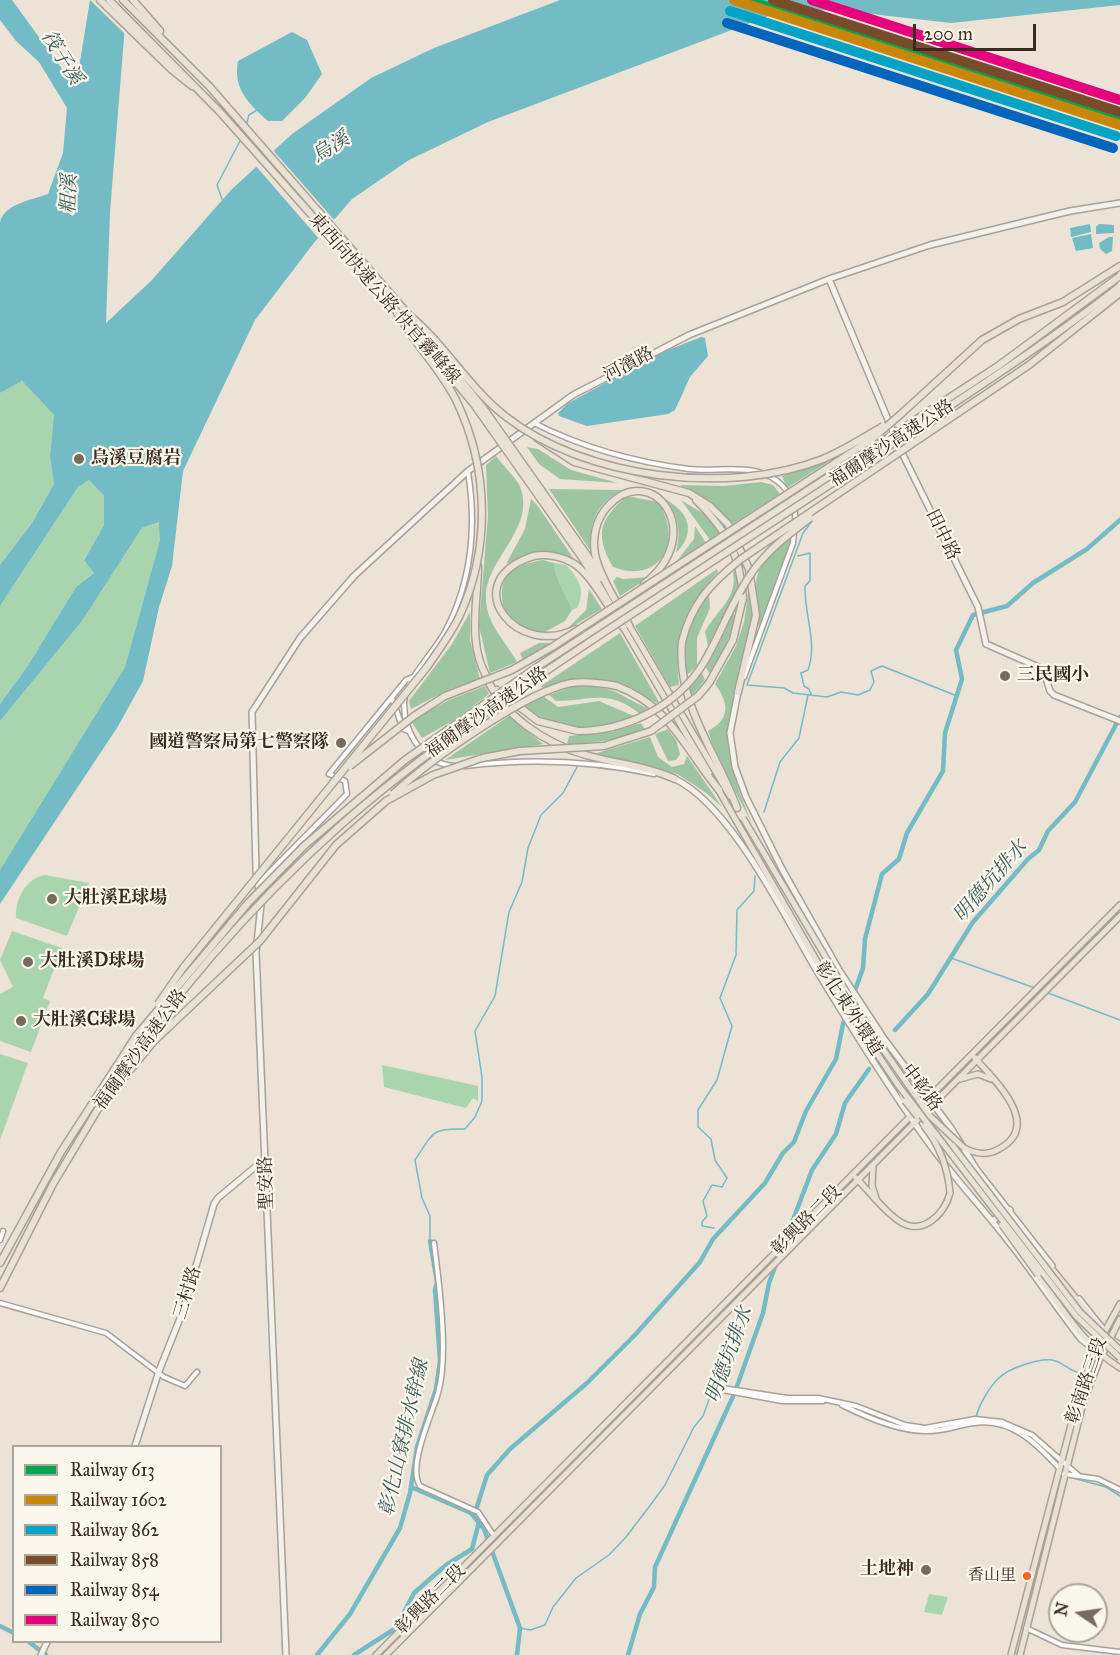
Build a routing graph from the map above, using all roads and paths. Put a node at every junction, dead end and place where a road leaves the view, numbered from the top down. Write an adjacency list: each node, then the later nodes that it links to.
1 (100, 0): 6 (highway)
2 (109, 0): 6 (highway, 東西向快速公路 快官霧峰線)
3 (123, 0): 5 (highway, 東西向快速公路 快官霧峰線)
4 (133, 0): 5 (highway)
5 (166, 42): 14 (highway, 東西向快速公路 快官霧峰線)
6 (198, 89): 13 (highway, 東西向快速公路 快官霧峰線)
7 (1120, 203): 10 (street, 河濱路)
8 (1120, 266): 15 (highway)
9 (1120, 276): 41 (highway, 福爾摩沙高速公路, bridge)
10 (829, 279): 16 (street, 河濱路); 31 (street, 田中路)
11 (1120, 286): 48 (highway, 福爾摩沙高速公路, bridge)
12 (1120, 293): 20 (highway, bridge)
13 (395, 309): 21 (highway, 東西向快速公路 快官霧峰線, bridge); 22 (highway, bridge)
14 (408, 314): 17 (highway, bridge); 21 (highway, 東西向快速公路 快官霧峰線, bridge)
15 (901, 414): 17 (highway, bridge); 23 (highway, bridge)
16 (533, 422): 18 (street, 河濱路); 28 (street)
17 (531, 433): 19 (highway, bridge)
18 (468, 471): 27 (street); 30 (street, 河濱路)
19 (689, 493): 28 (highway); 36 (highway, bridge)
20 (824, 505): 26 (highway, bridge); 37 (highway, bridge)
21 (585, 557): 25 (highway, 東西向快速公路 快官霧峰線)
22 (478, 566): 26 (highway); 33 (highway, bridge)
23 (637, 590): 24 (highway, bridge); 25 (highway, bridge)
24 (589, 620): 25 (highway, bridge); 33 (highway, bridge)
25 (626, 626): 35 (main road, 彰化東外環道); 37 (main road, 彰化東外環道)
26 (485, 675): 34 (highway)
27 (413, 677): 29 (street); 32 (street)
28 (738, 692): 47 (street, 中彰路)
29 (392, 698): 32 (street); 38 (street)
30 (252, 712): 38 (street, 聖安路)
31 (1119, 720)
32 (410, 731): 34 (street)
33 (345, 770): 41 (highway, bridge)
34 (675, 779): 50 (street, 中彰路)
35 (719, 790): 36 (highway, bridge); 46 (main road, 彰化東外環道)
36 (386, 801): 48 (highway, bridge)
37 (737, 808): 49 (main road, 彰化東外環道, bridge)
38 (258, 884): 51 (street, 聖安路)
39 (1120, 905): 42 (main road, 彰興路二段)
40 (1120, 916): 43 (main road, 彰興路二段)
41 (136, 1036): 64 (highway, 福爾摩沙高速公路)
42 (972, 1055): 43 (main road); 47 (main road, 彰興路二段)
43 (976, 1060): 44 (main road, 彰興路二段); 45 (main road)
44 (958, 1080): 45 (main road); 47 (main road, 彰興路二段)
45 (996, 1081): 49 (main road, bridge)
46 (898, 1085): 55 (main road, bridge); 56 (main road, 彰化東外環道, bridge)
47 (931, 1102): 50 (main road, 彰興路二段); 57 (street, 中彰路)
48 (101, 1104): 65 (highway, 福爾摩沙高速公路)
49 (930, 1116): 56 (main road, 彰化東外環道, bridge)
50 (913, 1120): 52 (main road, 彰興路二段); 53 (main road, 彰興路二段); 58 (street, 中彰路)
51 (266, 1158): 77 (street, 三村路); 94 (street, 聖安路)
52 (873, 1166): 54 (main road, 彰興路二段); 55 (main road)
53 (852, 1175): 54 (main road); 88 (main road, 彰興路二段)
54 (858, 1180): 55 (main road); 96 (main road, 彰興路二段)
55 (876, 1199)
56 (995, 1206): 69 (main road, bridge); 72 (main road, bridge); 73 (main road, 彰化東外環道, bridge); 75 (main road, 彰化東外環道, bridge)
57 (1011, 1210): 58 (street); 59 (street, 中彰路)
58 (992, 1221): 61 (street, 中彰路)
59 (1022, 1226): 61 (street); 69 (street, 中彰路)
60 (3, 1231): 62 (street)
61 (1006, 1239): 72 (street, 中彰路)
62 (0, 1240)
63 (434, 1243): 88 (street)
64 (0, 1263)
65 (0, 1288)
66 (0, 1303): 77 (street)
67 (1120, 1304): 69 (main road, 彰南路三段)
68 (1120, 1319): 70 (main road, 彰南路三段)
69 (1104, 1332): 70 (main road); 72 (main road, 彰南路三段)
70 (1110, 1338): 71 (main road); 74 (main road, 彰南路三段)
71 (1120, 1345)
72 (1095, 1349): 74 (main road); 82 (main road, 彰南路三段)
73 (1120, 1350)
74 (1101, 1356): 76 (main road); 83 (main road, 彰南路三段)
75 (1120, 1358)
76 (1120, 1368)
77 (159, 1371): 78 (street); 81 (street, 三村路)
78 (197, 1371)
79 (730, 1391): 80 (street)
80 (842, 1404): 82 (street); 84 (street)
81 (135, 1445)
82 (1061, 1462): 83 (street); 84 (main road, 彰南路三段)
83 (1068, 1467): 85 (main road, 彰南路三段); 86 (street)
84 (1059, 1469): 85 (street); 89 (main road, 彰南路三段)
85 (1066, 1475): 86 (street); 90 (main road, 彰南路三段)
86 (1079, 1476): 87 (street)
87 (1120, 1490)
88 (495, 1536): 95 (main road, 彰興路二段)
89 (1018, 1625): 90 (main road); 97 (main road, 彰南路三段)
90 (1026, 1628): 92 (street); 98 (main road, 彰南路三段)
91 (46, 1644): 93 (street)
92 (1120, 1652)
93 (41, 1655)
94 (286, 1655)
95 (376, 1655)
96 (386, 1655)
97 (1011, 1655)
98 (1020, 1655)

